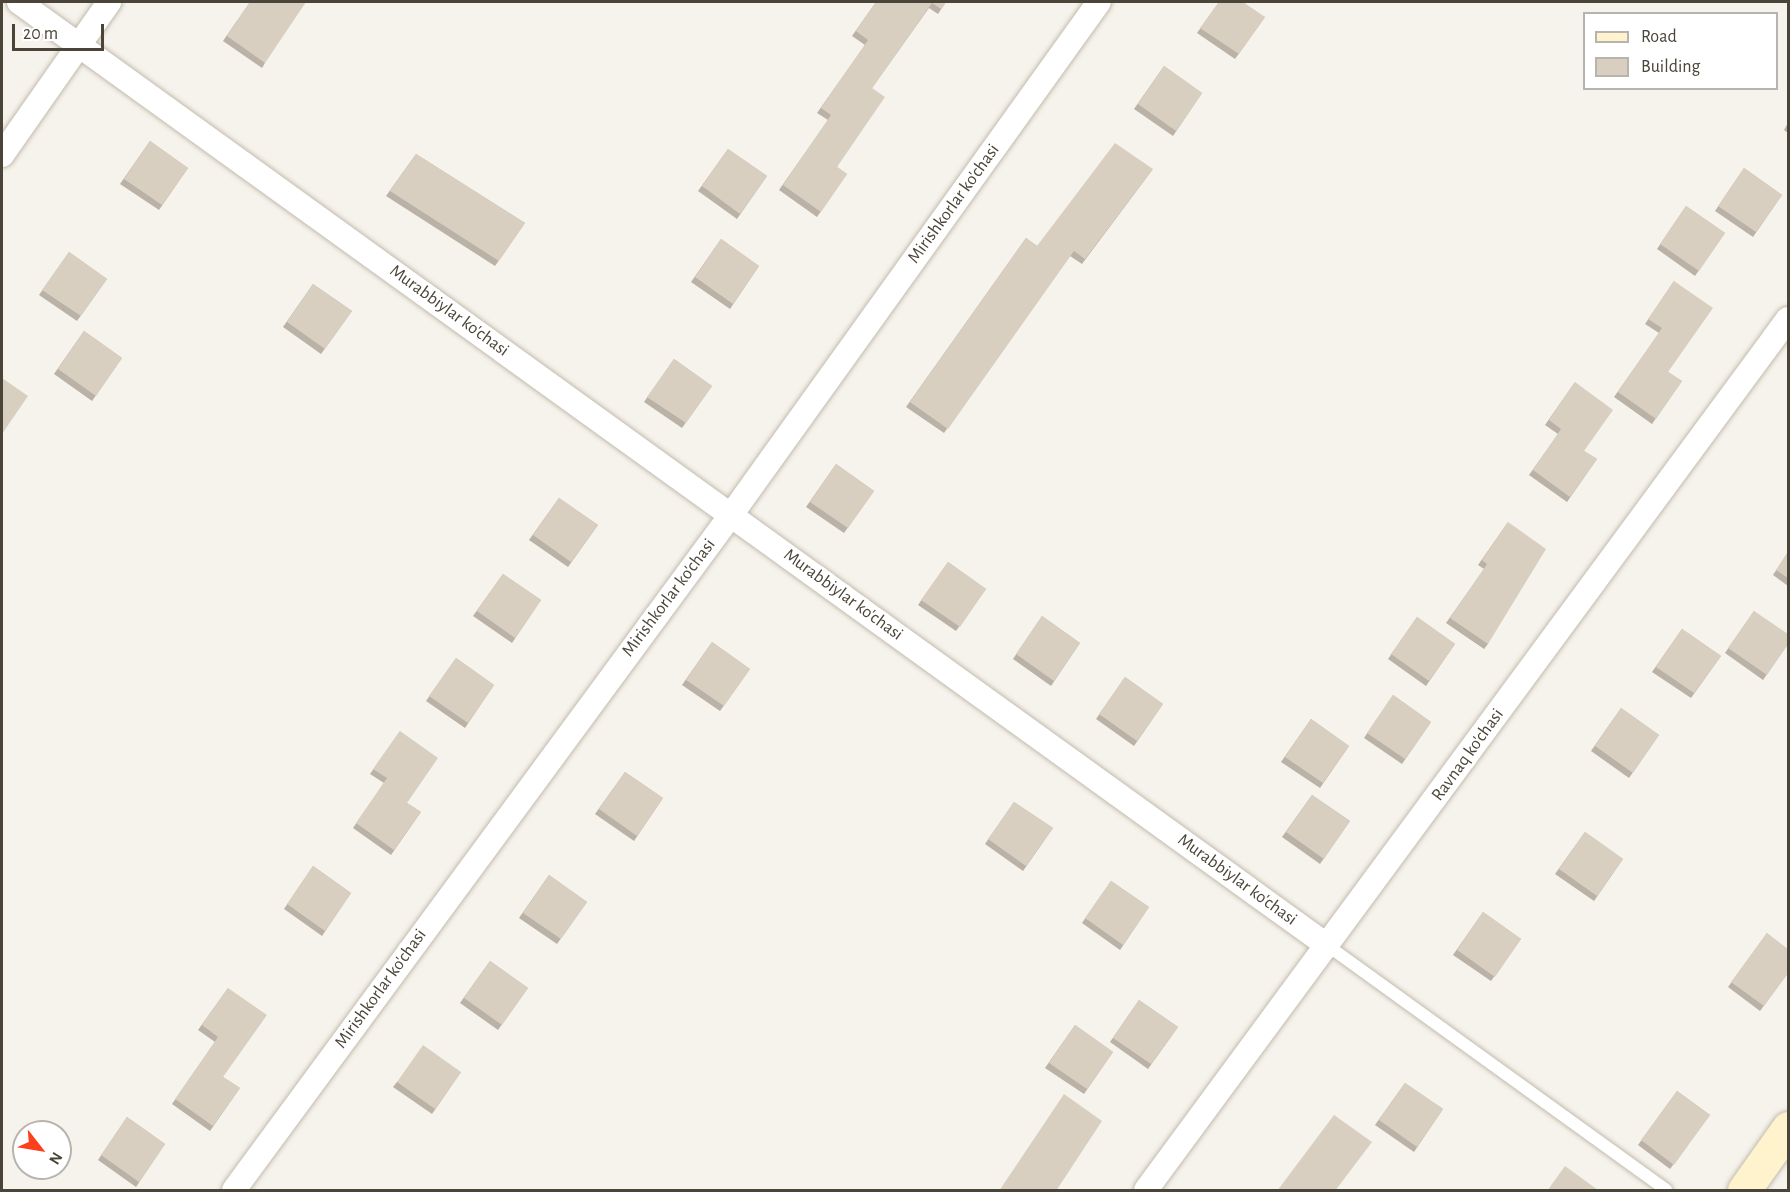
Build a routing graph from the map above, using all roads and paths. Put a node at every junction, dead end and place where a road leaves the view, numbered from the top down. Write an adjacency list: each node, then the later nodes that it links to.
1 (19, 2): 4 (street, Murabbiylar ko'chasi)
2 (109, 2): 4 (street)
3 (1099, 2): 7 (street, Mirishkorlar ko'chasi)
4 (80, 44): 5 (street); 7 (street, Murabbiylar ko'chasi)
5 (2, 155)
6 (1788, 319): 8 (street, Ravnaq ko'chasi)
7 (731, 515): 8 (street, Murabbiylar ko'chasi); 10 (street, Mirishkorlar ko'chasi)
8 (1328, 946): 11 (street, Ravnaq ko'chasi); 12 (lane, Murabbiylar ko'chasi)
9 (1788, 1128): 13 (main road)
10 (234, 1191)
11 (1146, 1191)
12 (1666, 1191)
13 (1744, 1191)

